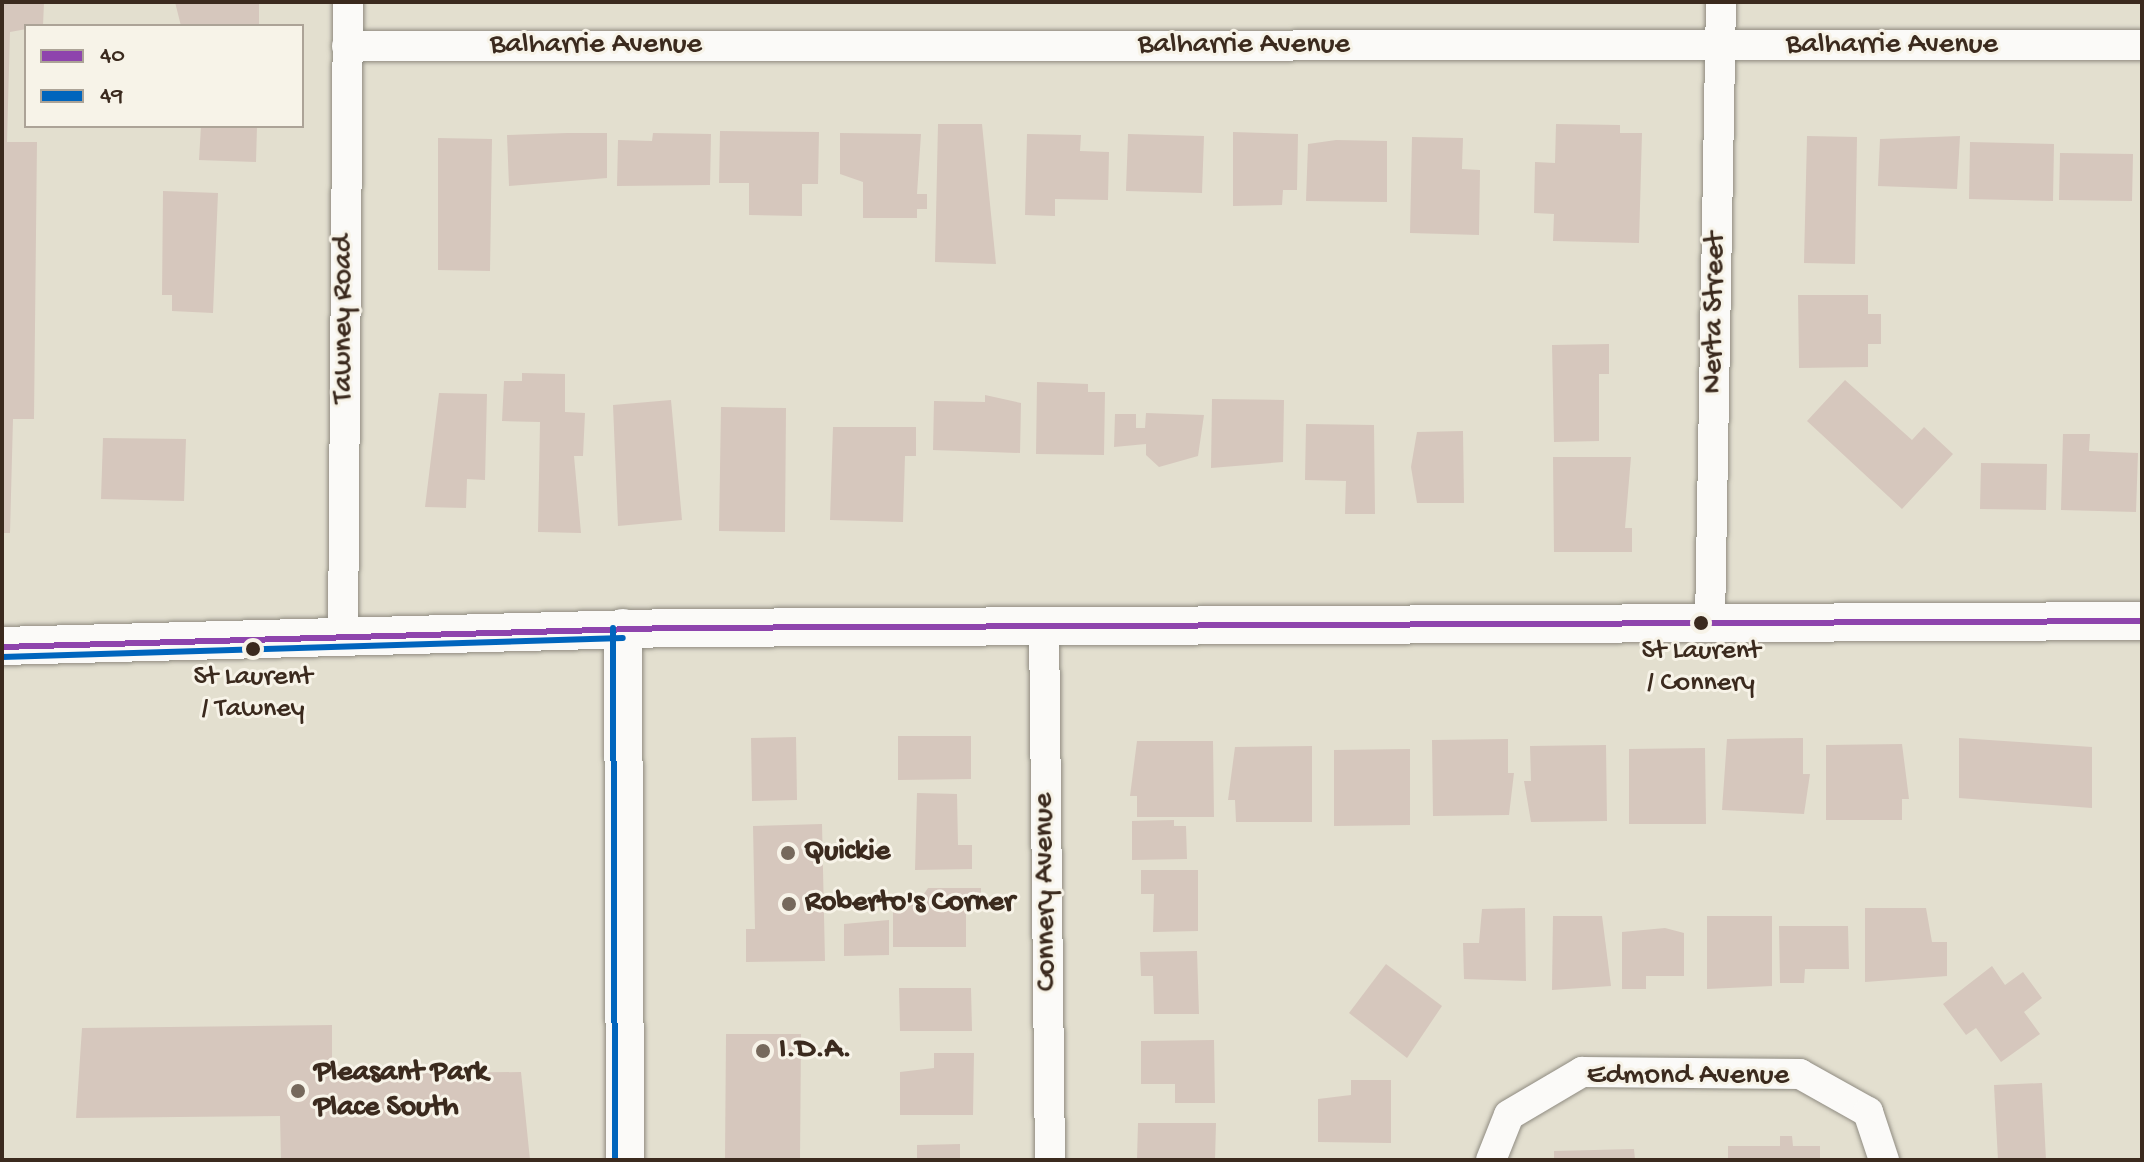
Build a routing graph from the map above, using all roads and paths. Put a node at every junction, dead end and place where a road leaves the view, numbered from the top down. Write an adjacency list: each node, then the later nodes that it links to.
1 (348, 2): 4 (street, Tawney Road)
2 (1721, 2): 5 (street, Nerta Street)
3 (2142, 45): 5 (street, Balharrie Avenue)
4 (347, 46): 5 (street, Balharrie Avenue); 10 (street, Tawney Road)
5 (1720, 46): 7 (street, Nerta Street)
6 (2142, 621): 7 (street)
7 (1710, 623): 8 (street)
8 (1044, 624): 9 (street); 13 (street, Connery Avenue)
9 (623, 628): 10 (street); 12 (street)
10 (343, 637): 11 (street)
11 (3, 646)
12 (625, 1160)
13 (1050, 1160)
14 (1491, 1160): 15 (street, Edmond Avenue)
15 (1884, 1160)

